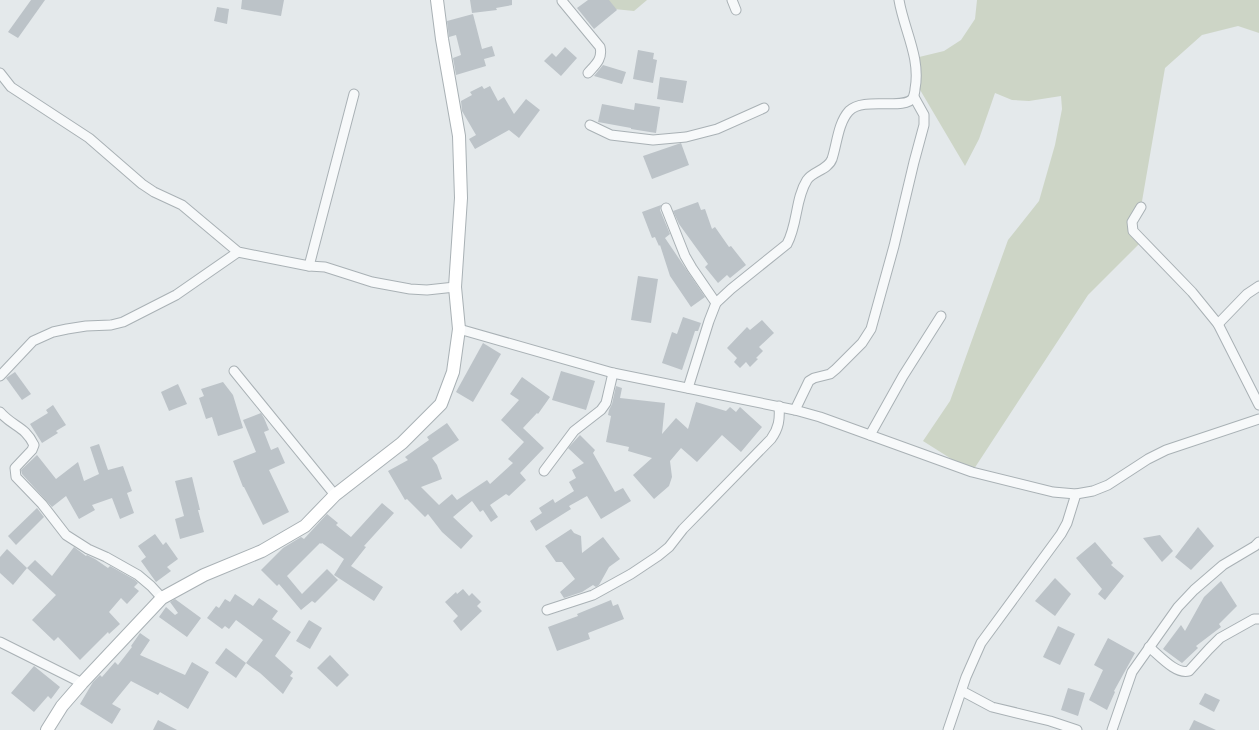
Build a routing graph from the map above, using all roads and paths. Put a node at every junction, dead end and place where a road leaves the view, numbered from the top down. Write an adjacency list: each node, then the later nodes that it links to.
1 (437, 0): 17 (street)
2 (732, 0): 5 (street)
3 (899, 0): 9 (street)
4 (562, 1): 7 (street)
5 (736, 10)
6 (0, 73): 14 (street)
7 (588, 73)
8 (354, 94): 15 (street)
9 (914, 97): 18 (street); 28 (street)
10 (764, 108): 11 (street)
11 (590, 125)
12 (1141, 207): 20 (street)
13 (666, 208): 18 (street)
14 (238, 252): 15 (street); 24 (street)
15 (310, 266): 17 (street)
16 (1259, 286): 20 (street)
17 (455, 288): 21 (street)
18 (716, 303): 25 (street)
19 (941, 316): 31 (street)
20 (1218, 324): 26 (street)
21 (459, 329): 23 (street); 34 (street)
22 (234, 371): 34 (street)
23 (613, 373): 25 (street); 32 (street)
24 (0, 376)
25 (688, 388): 27 (street)
26 (1259, 405)
27 (780, 406): 28 (street); 37 (street)
28 (795, 410): 31 (street)
29 (0, 412): 36 (street)
30 (1259, 419): 33 (street)
31 (870, 435): 33 (street)
32 (544, 471)
33 (1076, 494): 42 (street)
34 (335, 495): 36 (street)
35 (1259, 542): 40 (street)
36 (162, 598): 41 (street)
37 (547, 610)
38 (1259, 619): 40 (street)
39 (0, 642): 41 (street)
40 (1149, 647): 46 (street)
41 (82, 683): 43 (street)
42 (962, 691): 44 (street); 45 (street)
43 (47, 730)
44 (948, 730)
45 (1076, 730)
46 (1112, 730)

